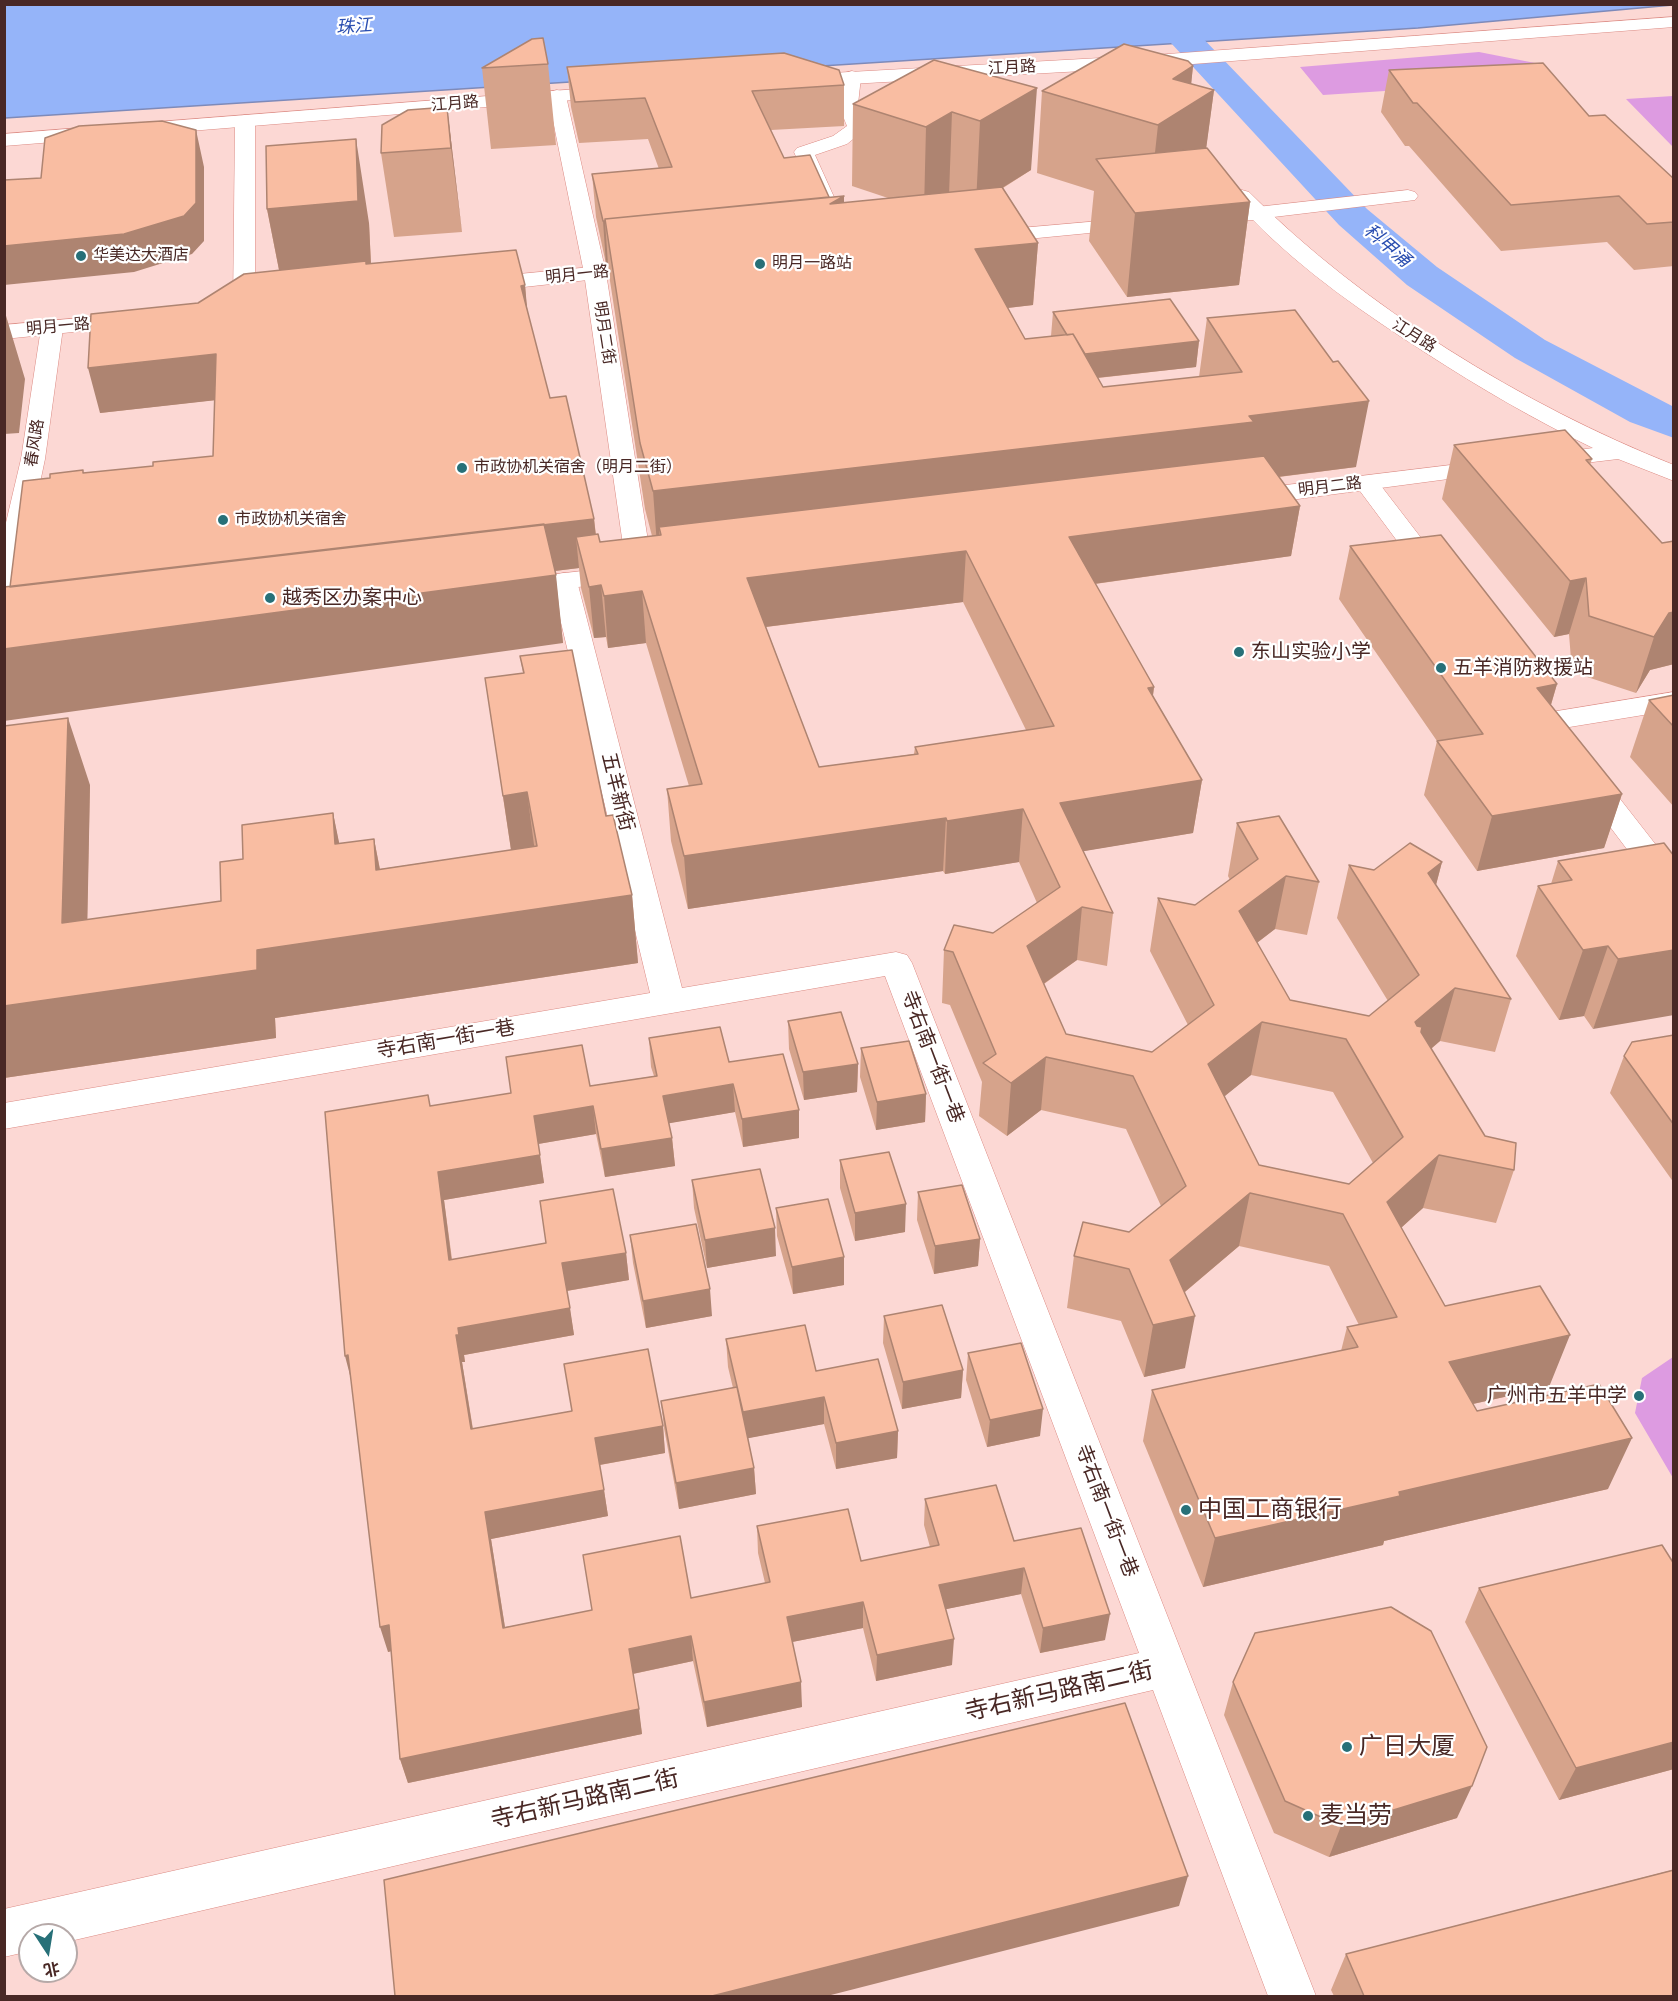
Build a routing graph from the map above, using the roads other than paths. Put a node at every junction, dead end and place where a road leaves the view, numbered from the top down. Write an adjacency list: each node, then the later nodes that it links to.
1 (1674, 22): 2 (street, 江月路)
2 (1121, 62): 3 (street, 江月路); 4 (street)
3 (852, 77): 5 (street, 江月路); 13 (street)
4 (1136, 77)
5 (781, 82)
6 (639, 91): 7 (street, 江月路)
7 (557, 96): 8 (street, 江月路); 18 (street, 明月二街)
8 (245, 121): 9 (street, 江月路); 21 (street)
9 (4, 140)
10 (1226, 180): 12 (street, 江月路)
11 (1408, 196): 12 (street)
12 (1257, 213): 14 (street); 26 (street, 江月路)
13 (832, 217)
14 (1187, 219)
15 (1152, 222): 16 (street)
16 (964, 239)
17 (675, 265): 18 (street, 明月一路)
18 (595, 273): 19 (street, 明月一路); 30 (street, 明月二街)
19 (454, 287)
20 (267, 306): 21 (street)
21 (244, 309): 22 (street)
22 (222, 311)
23 (154, 318): 24 (street, 明月一路)
24 (52, 328): 25 (street, 明月一路); 32 (street, 春风路)
25 (4, 332)
26 (1619, 452): 27 (street, 江月路); 28 (street, 明月二路)
27 (1674, 474)
28 (1366, 483): 29 (street, 明月二路); 33 (street)
29 (1225, 500)
30 (564, 581): 31 (street); 36 (street, 五羊新街)
31 (493, 590)
32 (4, 592)
33 (1452, 598)
34 (1674, 701): 35 (street)
35 (1674, 890)
36 (669, 1002): 37 (street, 寺右南一街一巷); 38 (street, 寺右南一街一巷)
37 (4, 1116)
38 (1166, 1667): 39 (street, 寺右新马路南二街); 40 (street, 寺右南一街一巷)
39 (4, 1933)
40 (1292, 1996)

